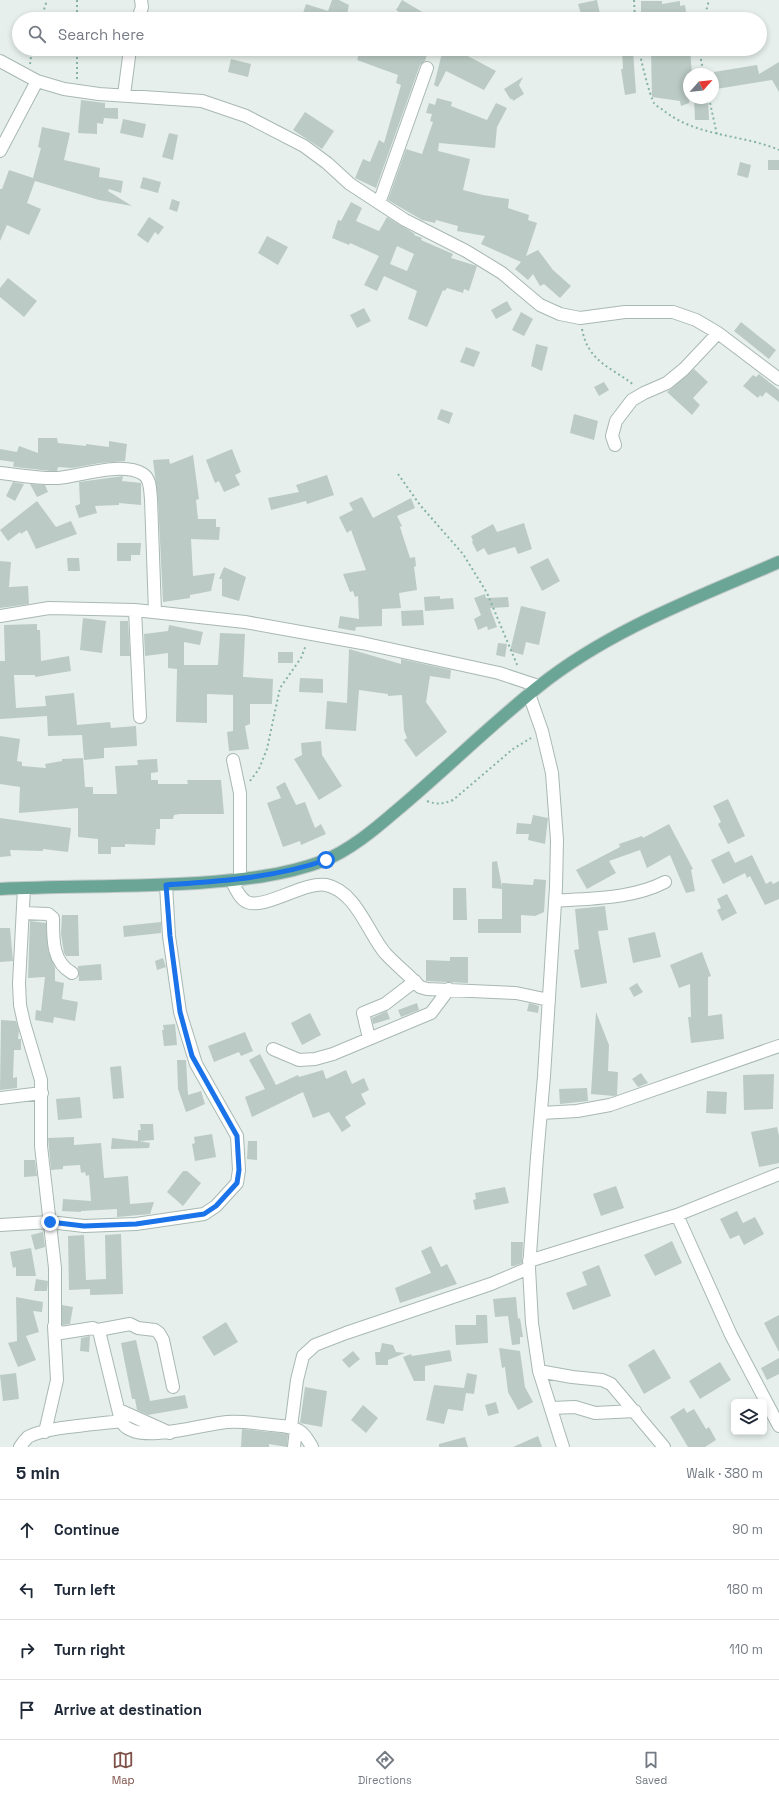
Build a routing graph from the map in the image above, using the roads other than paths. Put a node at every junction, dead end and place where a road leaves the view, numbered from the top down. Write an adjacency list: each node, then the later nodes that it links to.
1 (141, 0): 2 (street)
2 (140, 12)
3 (129, 56): 7 (street)
4 (0, 61): 6 (street)
5 (427, 68): 9 (street)
6 (37, 81): 7 (street); 8 (street)
7 (124, 95): 9 (street)
8 (0, 151)
9 (379, 203): 10 (street)
10 (718, 333): 11 (street); 12 (street)
11 (779, 379)
12 (615, 445)
13 (0, 473): 16 (street)
14 (779, 562): 18 (main road)
15 (135, 610): 16 (street); 17 (street); 19 (street)
16 (155, 612): 18 (street)
17 (0, 616)
18 (534, 690): 21 (main road); 26 (street)
19 (140, 718)
20 (233, 760): 21 (street)
21 (235, 880): 23 (main road); 29 (street)
22 (665, 882): 26 (street)
23 (166, 885): 24 (main road); 40 (street)
24 (24, 888): 25 (main road); 27 (street)
25 (0, 889)
26 (556, 901): 31 (street)
27 (23, 913): 28 (street); 35 (street)
28 (72, 973)
29 (415, 981): 30 (street); 32 (street)
30 (449, 989): 31 (street); 32 (street)
31 (549, 1000): 37 (street)
32 (369, 1038): 34 (street)
33 (779, 1046): 37 (street)
34 (273, 1049)
35 (42, 1092): 36 (street); 40 (street)
36 (0, 1098)
37 (541, 1113): 42 (street)
38 (779, 1174): 39 (street)
39 (677, 1215): 42 (street); 50 (street)
40 (50, 1222): 41 (street); 43 (street)
41 (0, 1225)
42 (529, 1265): 45 (street); 51 (street)
43 (54, 1326): 44 (street); 52 (street)
44 (98, 1330): 46 (street); 49 (street)
45 (539, 1371): 47 (street); 48 (street)
46 (173, 1387)
47 (551, 1408): 48 (street); 57 (street)
48 (635, 1411): 58 (street)
49 (120, 1416): 52 (street); 53 (street); 53 (street)
50 (779, 1426)
51 (293, 1428): 53 (street); 55 (street); 56 (street)
52 (45, 1432): 54 (street)
53 (170, 1433)
54 (20, 1447)
55 (294, 1447)
56 (312, 1447)
57 (563, 1447)
58 (664, 1447)

